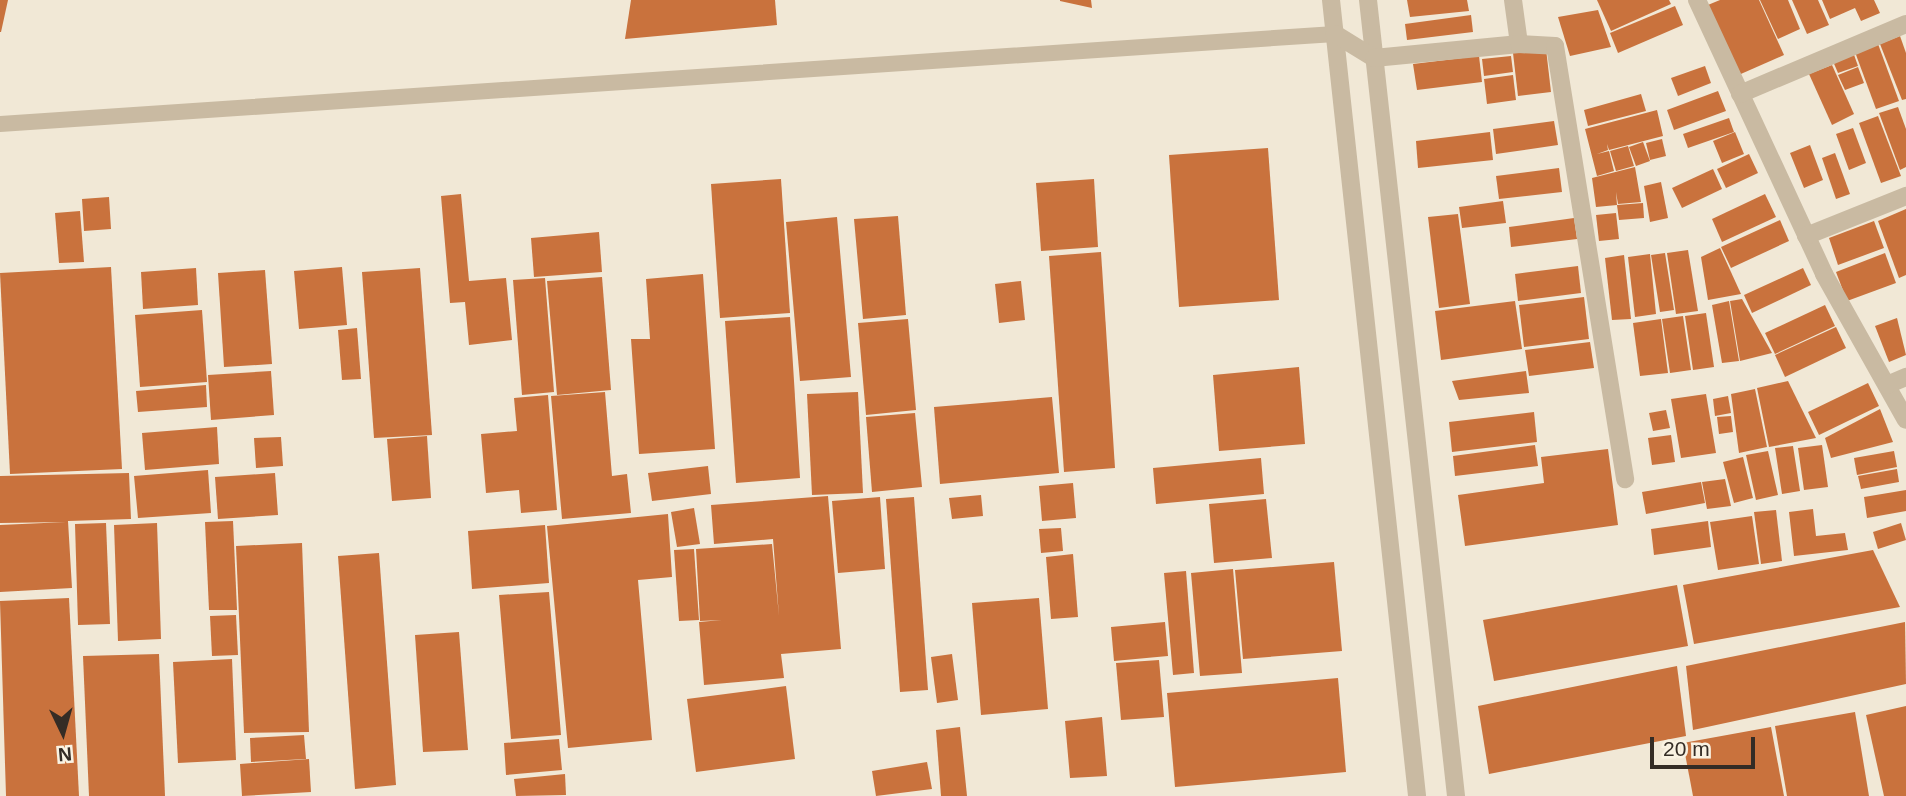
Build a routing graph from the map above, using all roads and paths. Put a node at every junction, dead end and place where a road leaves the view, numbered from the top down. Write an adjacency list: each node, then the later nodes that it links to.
1 (1331, 0): 6 (street)
2 (1368, 0): 8 (street)
3 (1513, 0): 7 (street)
4 (1697, 0): 9 (street)
5 (1906, 24): 9 (street)
6 (1335, 34): 8 (street); 10 (lane); 17 (street)
7 (1519, 44): 8 (street); 16 (street)
8 (1374, 58): 18 (street)
9 (1740, 94): 12 (street)
10 (0, 124)
11 (1906, 195): 12 (street)
12 (1806, 236): 14 (street)
13 (1906, 377): 14 (street)
14 (1886, 384): 15 (street)
15 (1906, 420)
16 (1625, 479)
17 (1417, 796)
18 (1456, 796)

